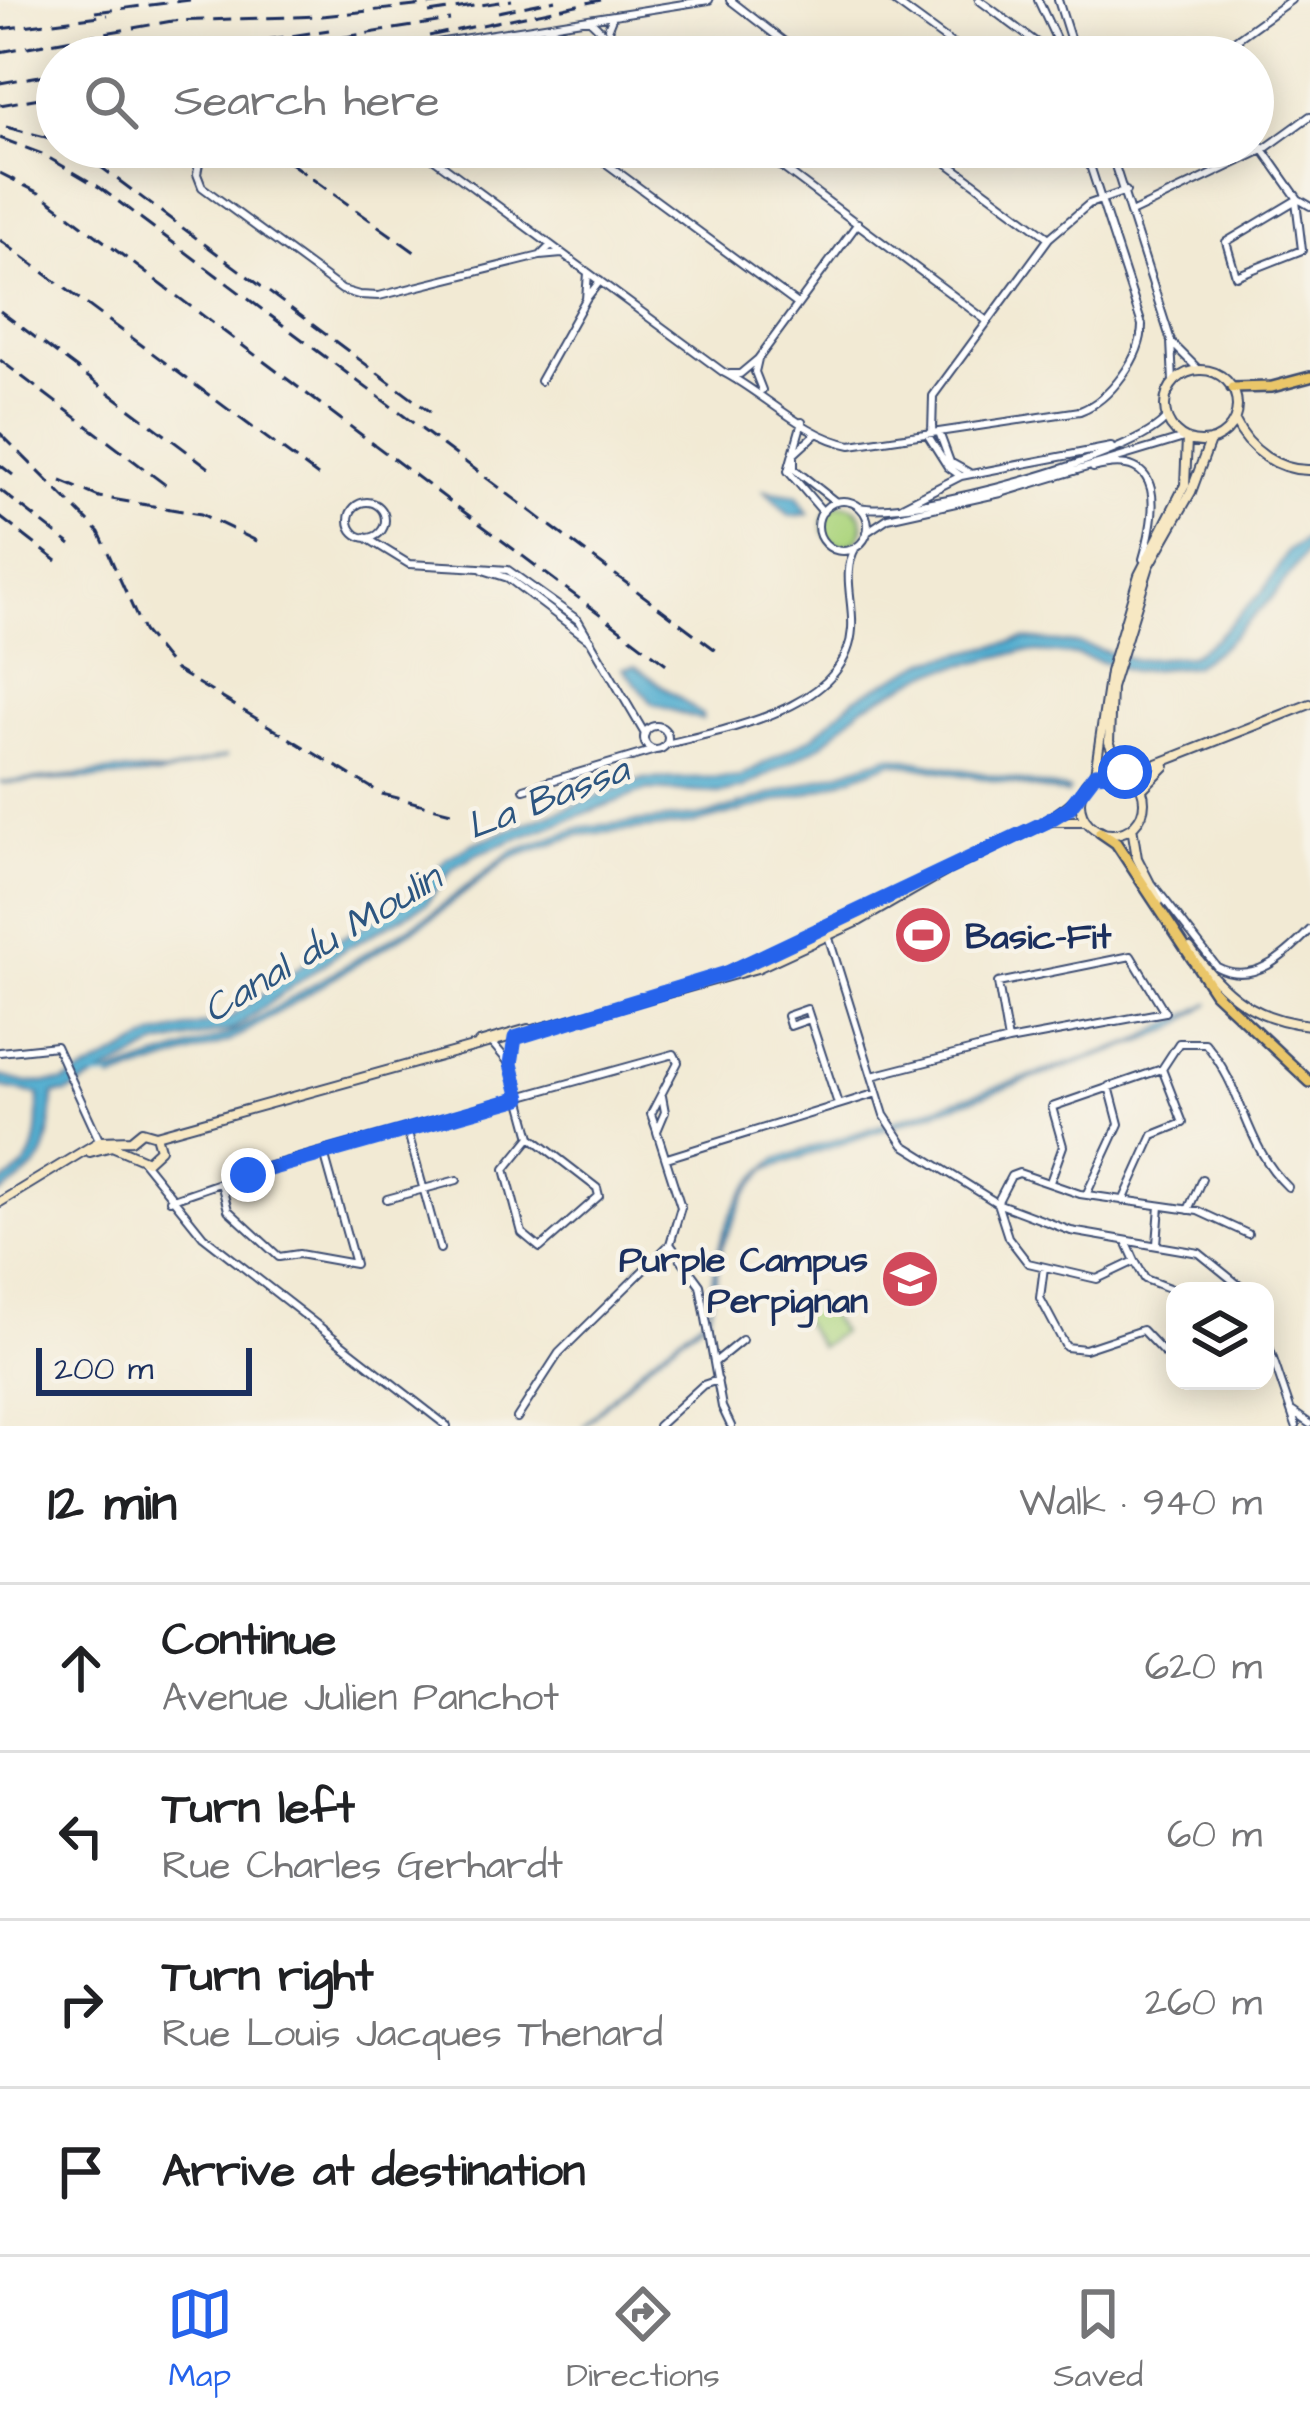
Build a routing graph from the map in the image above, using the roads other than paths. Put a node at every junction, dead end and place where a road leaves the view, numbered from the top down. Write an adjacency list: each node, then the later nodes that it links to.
1 (709, 0): 8 (street)
2 (730, 0): 15 (street)
3 (892, 0): 16 (street)
4 (979, 0): 17 (street)
5 (1038, 0): 18 (street)
6 (1058, 0): 19 (street)
7 (1291, 0): 20 (street)
8 (616, 15): 9 (street); 14 (street)
9 (585, 20): 10 (street); 12 (street); 13 (street)
10 (542, 26): 11 (street); 12 (street)
11 (481, 36)
12 (578, 36)
13 (601, 36)
14 (613, 36)
15 (777, 36)
16 (941, 36)
17 (1028, 36)
18 (1055, 36)
19 (1069, 36)
20 (1241, 36)
21 (1310, 116): 22 (street)
22 (1274, 142)
23 (1274, 166): 34 (street)
24 (198, 168): 41 (street)
25 (446, 168): 39 (street)
26 (612, 168): 45 (street)
27 (783, 168): 37 (street)
28 (954, 168): 38 (street)
29 (1091, 168): 33 (street)
30 (1117, 168): 32 (street)
31 (1225, 168): 36 (street)
32 (1126, 191): 33 (street); 36 (street)
33 (1102, 198): 38 (street); 60 (street)
34 (1297, 200): 34 (street); 35 (street)
35 (1310, 206)
36 (1133, 212): 47 (street)
37 (858, 223): 45 (street); 46 (street)
38 (1049, 238): 46 (street)
39 (551, 245): 40 (street); 41 (street)
40 (563, 254): 41 (street); 42 (street)
41 (540, 256)
42 (588, 273): 43 (street); 44 (street)
43 (600, 281): 44 (street); 50 (street)
44 (586, 299): 52 (street)
45 (797, 304): 48 (street)
46 (990, 317): 60 (street)
47 (1171, 341): 49 (street); 53 (street)
48 (758, 359): 50 (street); 55 (street)
49 (1199, 370): 53 (main road); 54 (main road)
50 (723, 373): 55 (street)
51 (1310, 377): 54 (main road)
52 (540, 381)
53 (1173, 382): 56 (main road)
54 (1232, 388): 57 (main road)
55 (764, 393): 58 (street)
56 (1167, 417): 62 (main road); 65 (street)
57 (1234, 420): 61 (main road); 64 (main road)
58 (802, 422): 59 (street); 73 (street)
59 (817, 433): 60 (street); 70 (street)
60 (933, 433): 67 (street); 68 (street)
61 (1221, 436): 63 (main road); 64 (main road)
62 (1185, 438): 63 (main road); 69 (street); 81 (main road)
63 (1210, 441): 82 (main road)
64 (1246, 441): 66 (main road)
65 (1121, 446): 67 (street); 72 (street)
66 (1310, 470)
67 (971, 473): 68 (street)
68 (961, 476): 72 (street)
69 (1020, 488): 75 (street); 81 (street)
70 (836, 502): 71 (street); 73 (street)
71 (860, 507): 72 (street); 75 (street)
72 (900, 509)
73 (823, 512): 78 (street)
74 (381, 531): 76 (street); 76 (street); 79 (street)
75 (867, 532): 77 (street)
76 (365, 537): 79 (street)
77 (856, 547): 78 (street); 80 (street)
78 (835, 549): 80 (street)
79 (390, 557): 85 (street)
80 (848, 568): 89 (street)
81 (1139, 575): 82 (main road)
82 (1120, 650): 83 (main road)
83 (1113, 673): 94 (main road); 95 (main road)
84 (1310, 704): 92 (main road)
85 (633, 709): 86 (street); 88 (street)
86 (657, 726): 87 (street); 88 (street)
87 (666, 731): 89 (street); 90 (street)
88 (645, 736): 91 (street); 93 (street)
89 (690, 738): 90 (street)
90 (667, 744): 91 (street)
91 (655, 750): 93 (street)
92 (1185, 755): 94 (main road); 97 (main road)
93 (627, 760): 96 (street)
94 (1125, 773): 95 (main road); 97 (main road)
95 (1095, 774): 98 (main road)
96 (524, 789)
97 (1142, 790): 101 (main road)
98 (1079, 797): 99 (main road); 100 (main road)
99 (1085, 821): 100 (main road); 102 (main road)
100 (1046, 822): 105 (main road)
101 (1132, 827): 102 (main road); 103 (main road)
102 (1100, 832): 117 (main road)
103 (1144, 874): 104 (street); 108 (main road)
104 (1310, 930)
105 (827, 931): 107 (main road); 116 (street)
106 (810, 1019): 121 (street)
107 (560, 1024): 109 (main road); 113 (main road)
108 (1310, 1025)
109 (515, 1038): 111 (main road); 114 (street)
110 (1008, 1041): 110 (street); 116 (street)
111 (493, 1044): 113 (main road); 114 (street)
112 (0, 1052): 126 (street)
113 (454, 1052): 123 (main road)
114 (511, 1064): 120 (street)
115 (1162, 1069): 118 (street); 137 (street); 142 (street)
116 (872, 1076): 119 (street)
117 (1310, 1082)
118 (1109, 1086): 135 (street); 139 (street)
119 (877, 1093): 121 (street); 144 (street)
120 (520, 1098): 122 (street); 124 (street); 130 (street)
121 (838, 1104): 130 (street)
122 (407, 1129): 128 (street); 138 (street)
123 (158, 1138): 125 (main road); 129 (main road)
124 (531, 1138): 124 (street)
125 (131, 1140): 126 (main road); 127 (main road)
126 (101, 1144): 127 (main road); 143 (main road)
127 (131, 1151): 131 (main road)
128 (323, 1151): 136 (street); 136 (street)
129 (156, 1156): 131 (main road); 132 (street)
130 (667, 1158): 149 (street)
131 (142, 1160): 132 (street)
132 (154, 1175): 141 (street)
133 (1202, 1179): 146 (street)
134 (457, 1180): 138 (street)
135 (1050, 1182): 139 (street); 144 (street)
136 (221, 1183): 141 (street)
137 (1288, 1187)
138 (424, 1189): 140 (street); 151 (street)
139 (1087, 1193): 142 (street)
140 (387, 1199)
141 (170, 1200): 164 (street)
142 (1123, 1201): 145 (street)
143 (0, 1202)
144 (997, 1203): 148 (street); 153 (street)
145 (1160, 1206): 146 (street); 150 (street)
146 (1188, 1210): 147 (street)
147 (1248, 1234)
148 (1126, 1240): 150 (street); 152 (street)
149 (670, 1244): 159 (street); 162 (street)
150 (1157, 1244): 154 (street)
151 (440, 1249)
152 (1135, 1262): 153 (street); 155 (street)
153 (1044, 1267): 157 (street)
154 (1235, 1282)
155 (1166, 1287)
156 (742, 1340): 159 (street)
157 (1166, 1353)
158 (1274, 1361): 161 (street)
159 (715, 1362): 160 (street)
160 (718, 1380): 165 (street); 166 (street)
161 (1291, 1410): 163 (street); 167 (street)
162 (517, 1418)
163 (1310, 1424)
164 (448, 1426)
165 (658, 1426)
166 (731, 1426)
167 (1296, 1426)

